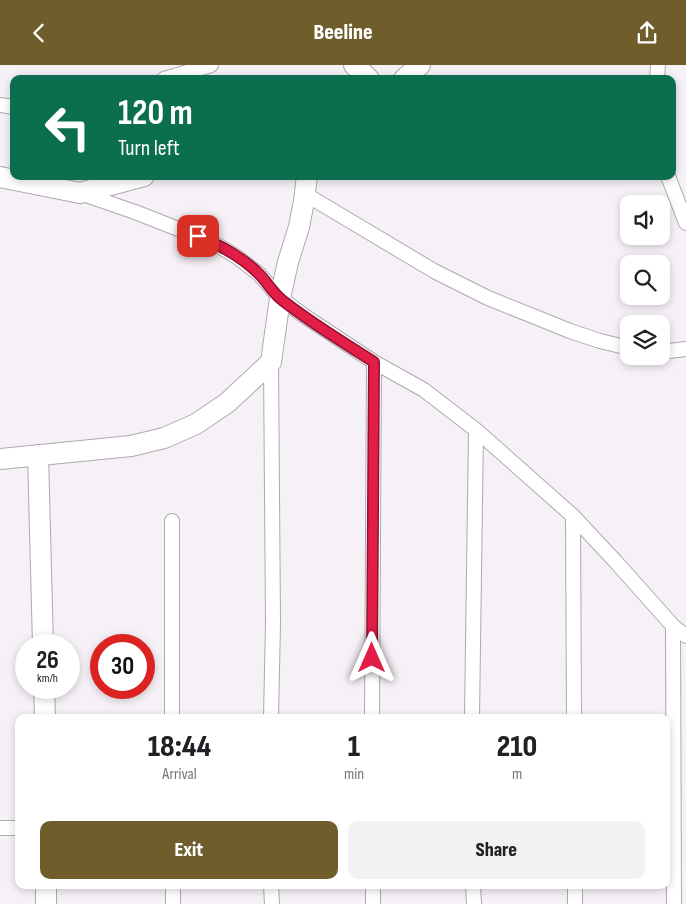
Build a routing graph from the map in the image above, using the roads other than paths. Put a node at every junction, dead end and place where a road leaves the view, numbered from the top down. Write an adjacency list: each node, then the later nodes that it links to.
1 (210, 65): 4 (street)
2 (354, 65): 5 (street)
3 (420, 65): 6 (street)
4 (177, 75)
5 (365, 75)
6 (409, 75)
7 (15, 180): 11 (street)
8 (129, 180): 11 (street)
9 (670, 180): 12 (street)
10 (306, 185): 13 (street); 14 (street)
11 (80, 193): 13 (street)
12 (686, 223)
13 (280, 298): 17 (street); 18 (street)
14 (620, 346)
15 (686, 349): 16 (street)
16 (670, 352)
17 (271, 362): 20 (street); 30 (street)
18 (374, 362): 19 (street); 31 (street)
19 (476, 430): 22 (street); 32 (street)
20 (38, 455): 21 (street); 25 (street)
21 (0, 459)
22 (573, 516): 24 (street); 33 (street)
23 (172, 521): 29 (street)
24 (673, 626): 26 (street); 36 (street)
25 (43, 634)
26 (686, 636)
27 (44, 699): 28 (street)
28 (45, 714)
29 (172, 714)
30 (271, 714)
31 (372, 714)
32 (472, 714)
33 (574, 714)
34 (0, 828): 35 (street)
35 (15, 828)
36 (675, 831): 49 (street)
37 (46, 889): 43 (street)
38 (172, 889): 44 (street)
39 (272, 889): 45 (street)
40 (373, 889): 46 (street)
41 (473, 889): 47 (street)
42 (575, 889): 48 (street)
43 (46, 904)
44 (173, 904)
45 (272, 904)
46 (373, 904)
47 (474, 904)
48 (575, 904)
49 (674, 904)

